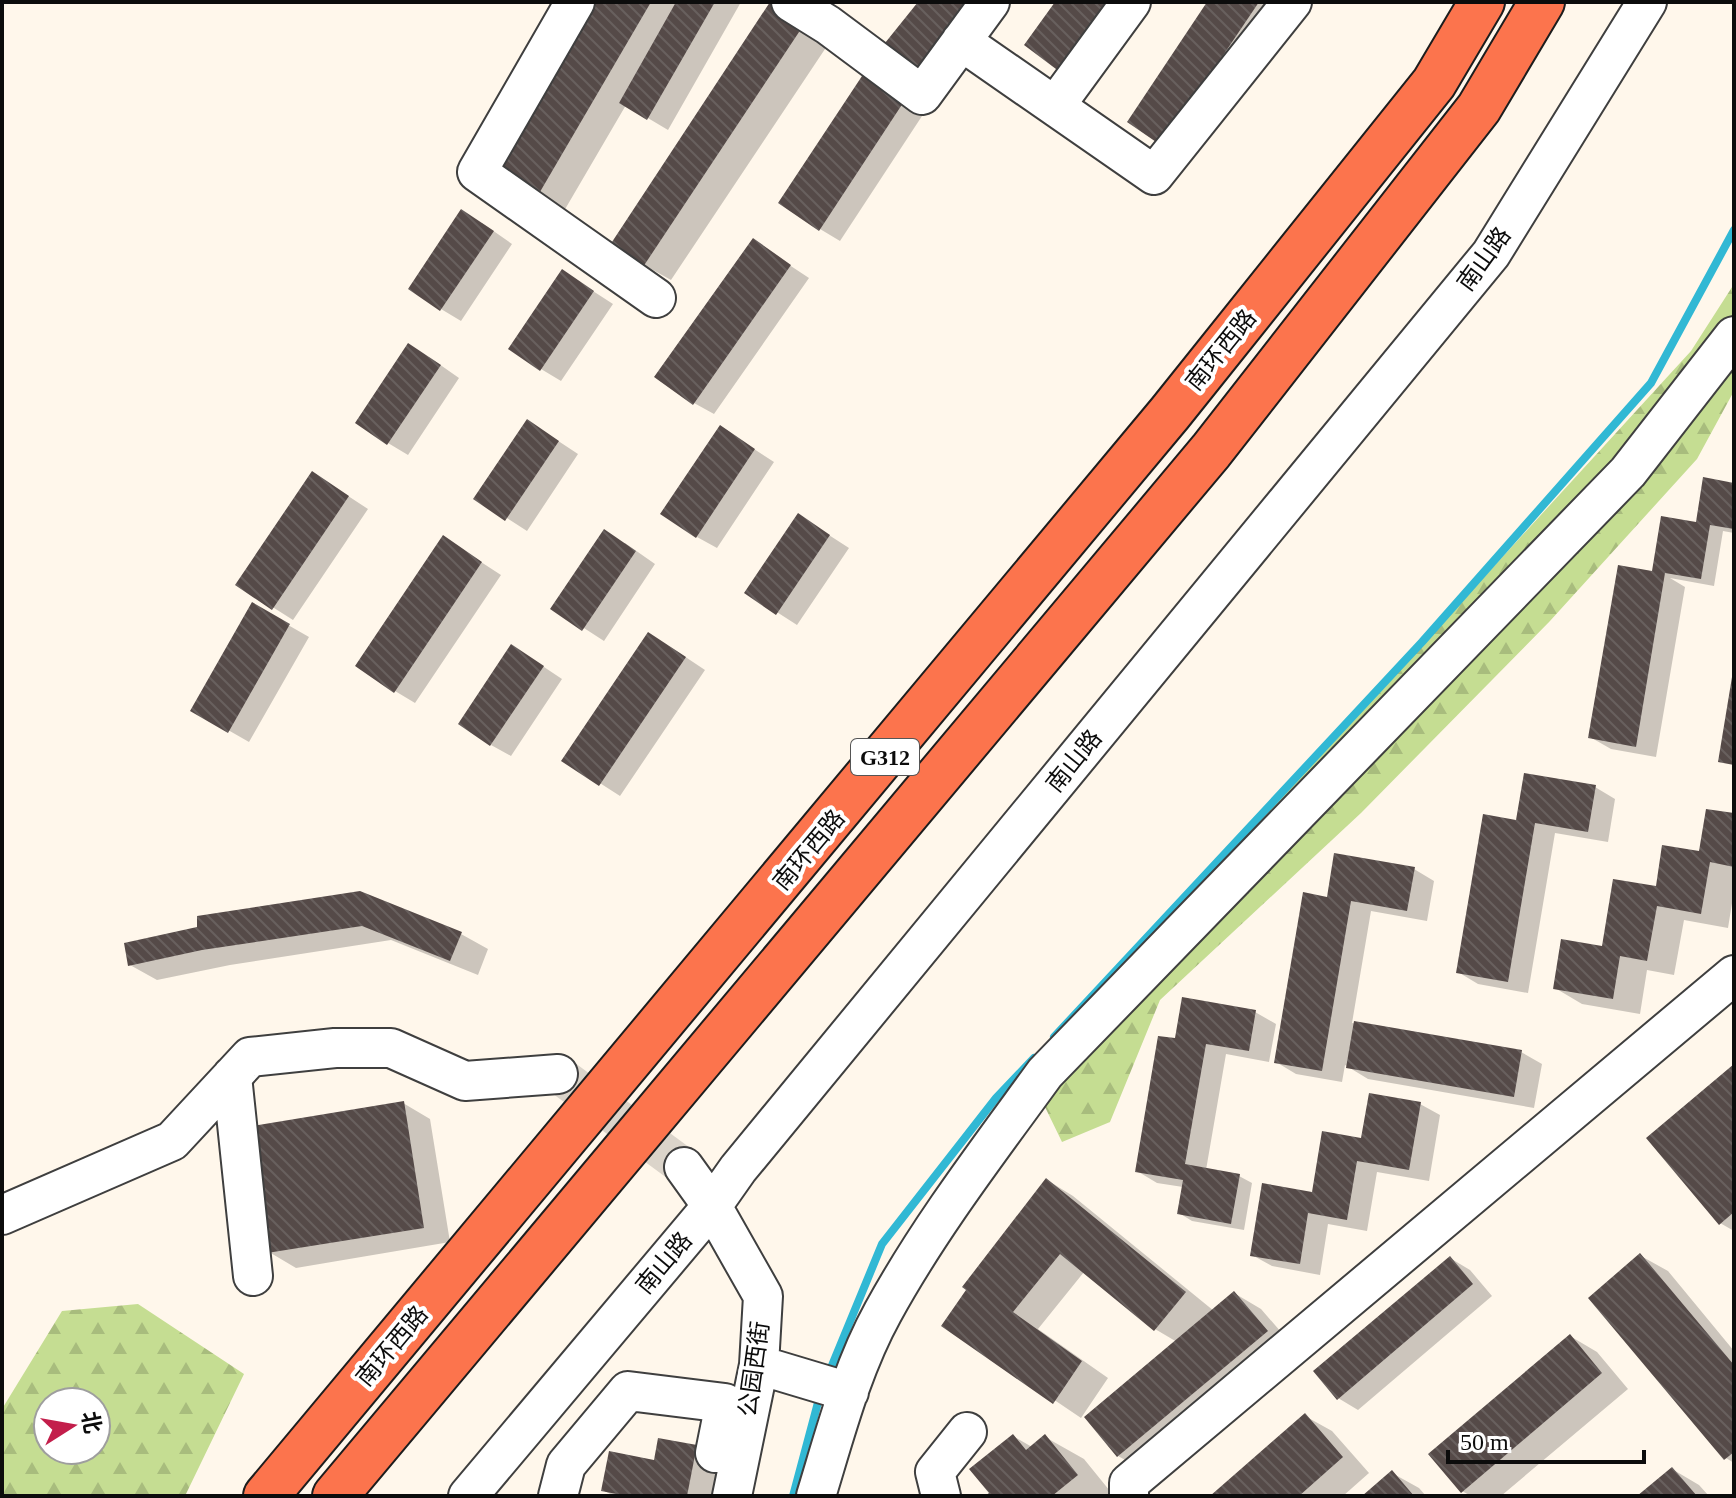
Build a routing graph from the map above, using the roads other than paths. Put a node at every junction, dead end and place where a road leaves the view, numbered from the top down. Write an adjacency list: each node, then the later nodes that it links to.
1 (575, 2): 12 (street)
2 (791, 2): 9 (street)
3 (990, 2): 10 (street)
4 (1131, 2): 11 (street)
5 (1292, 2): 11 (street)
6 (1482, 2): 25 (highway, 南环西路 / G312)
7 (1542, 2): 26 (highway, G312)
8 (1647, 2): 18 (street, 南山路)
9 (836, 13): 10 (street)
10 (961, 41): 11 (street)
11 (1055, 106)
12 (656, 298)
13 (1734, 336): 22 (street)
14 (1734, 975): 24 (street)
15 (558, 1074): 16 (street)
16 (232, 1076): 19 (street); 20 (street)
17 (684, 1167): 18 (street, 公园西街)
18 (712, 1206): 21 (street, 公园西街); 27 (street, 南山路)
19 (2, 1215)
20 (253, 1276)
21 (772, 1369): 22 (street); 30 (street, 公园西街)
22 (841, 1390): 31 (street)
23 (967, 1432): 32 (street)
24 (1124, 1492)
25 (266, 1496)
26 (335, 1496)
27 (468, 1496)
28 (558, 1496): 29 (street)
29 (706, 1496)
30 (732, 1496)
31 (816, 1496)
32 (941, 1496)

